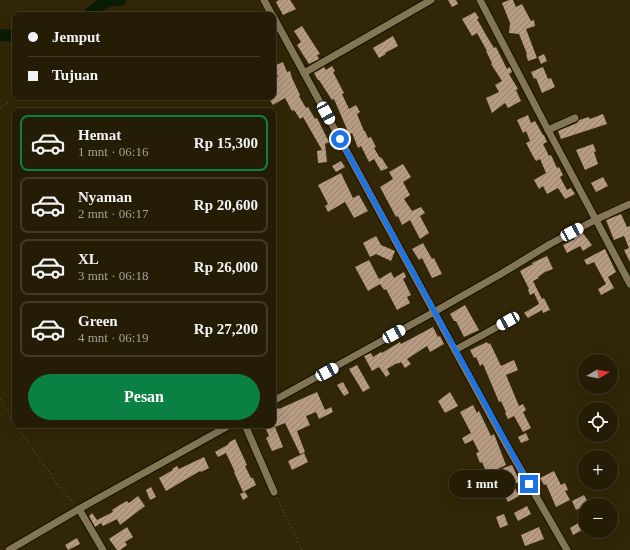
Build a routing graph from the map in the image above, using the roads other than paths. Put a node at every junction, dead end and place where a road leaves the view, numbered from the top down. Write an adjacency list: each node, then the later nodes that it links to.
1 (264, 0): 4 (street)
2 (431, 0): 6 (street)
3 (480, 0): 8 (street)
4 (271, 12)
5 (276, 22): 6 (street)
6 (304, 73): 12 (street)
7 (575, 118): 8 (street)
8 (548, 130): 10 (street)
9 (630, 204): 10 (street)
10 (595, 220): 11 (street); 12 (street)
11 (630, 284)
12 (434, 312): 14 (street); 15 (street)
13 (508, 321): 14 (street)
14 (455, 350): 22 (street)
15 (276, 399)
16 (225, 428): 19 (street)
17 (246, 428): 18 (street)
18 (274, 492)
19 (79, 509): 20 (street); 21 (street)
20 (9, 550)
21 (103, 550)
22 (567, 550)

